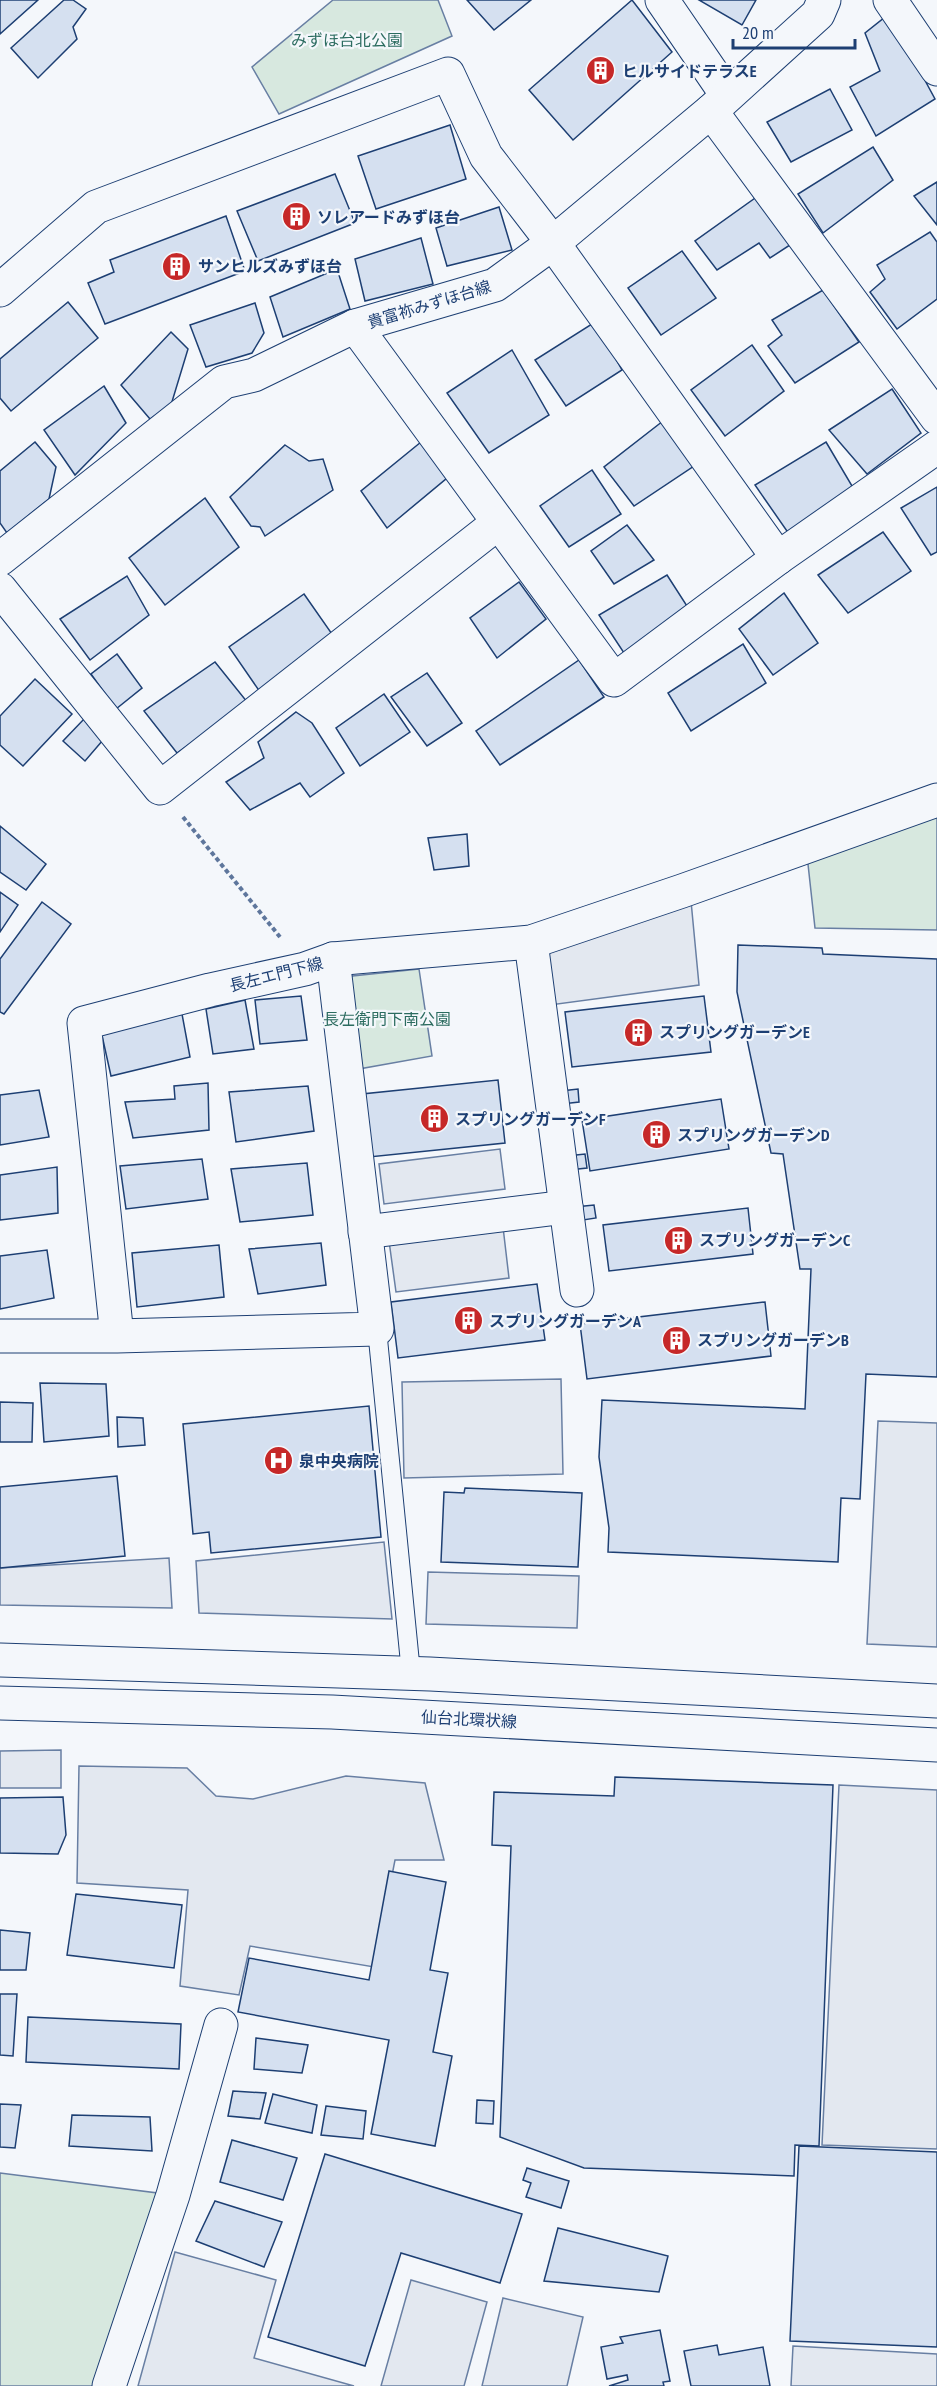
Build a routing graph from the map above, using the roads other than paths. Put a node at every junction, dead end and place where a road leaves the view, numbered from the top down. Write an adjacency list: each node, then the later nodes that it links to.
1 (662, 0): 5 (street)
2 (824, 0): 5 (street, 貴富祢みずほ台線)
3 (890, 0): 4 (street)
4 (937, 69)
5 (719, 103): 6 (street, 貴富祢みずほ台線); 9 (street)
6 (554, 243): 7 (street); 8 (street, 貴富祢みずほ台線); 12 (street)
7 (0, 290)
8 (355, 326): 11 (street); 13 (street, 貴富祢みずほ台線)
9 (937, 418)
10 (937, 447): 12 (street)
11 (498, 523): 12 (street); 14 (street)
12 (778, 558)
13 (0, 559)
14 (5, 609)
15 (937, 800): 16 (street)
16 (531, 942): 17 (street); 18 (street)
17 (319, 964): 19 (street, 長左エ門下線); 23 (street, 長左エ門下線)
18 (566, 1207): 19 (street); 20 (street)
19 (365, 1232): 21 (street, 長左エ門下線)
20 (577, 1290)
21 (376, 1329): 23 (street); 25 (lane)
22 (0, 1336): 23 (street)
23 (117, 1336)
24 (0, 1660): 25 (street)
25 (411, 1673): 26 (street)
26 (937, 1701)
27 (0, 1703): 28 (street, 仙台北環状線)
28 (937, 1746)
29 (221, 2025): 30 (street)
30 (109, 2386)

